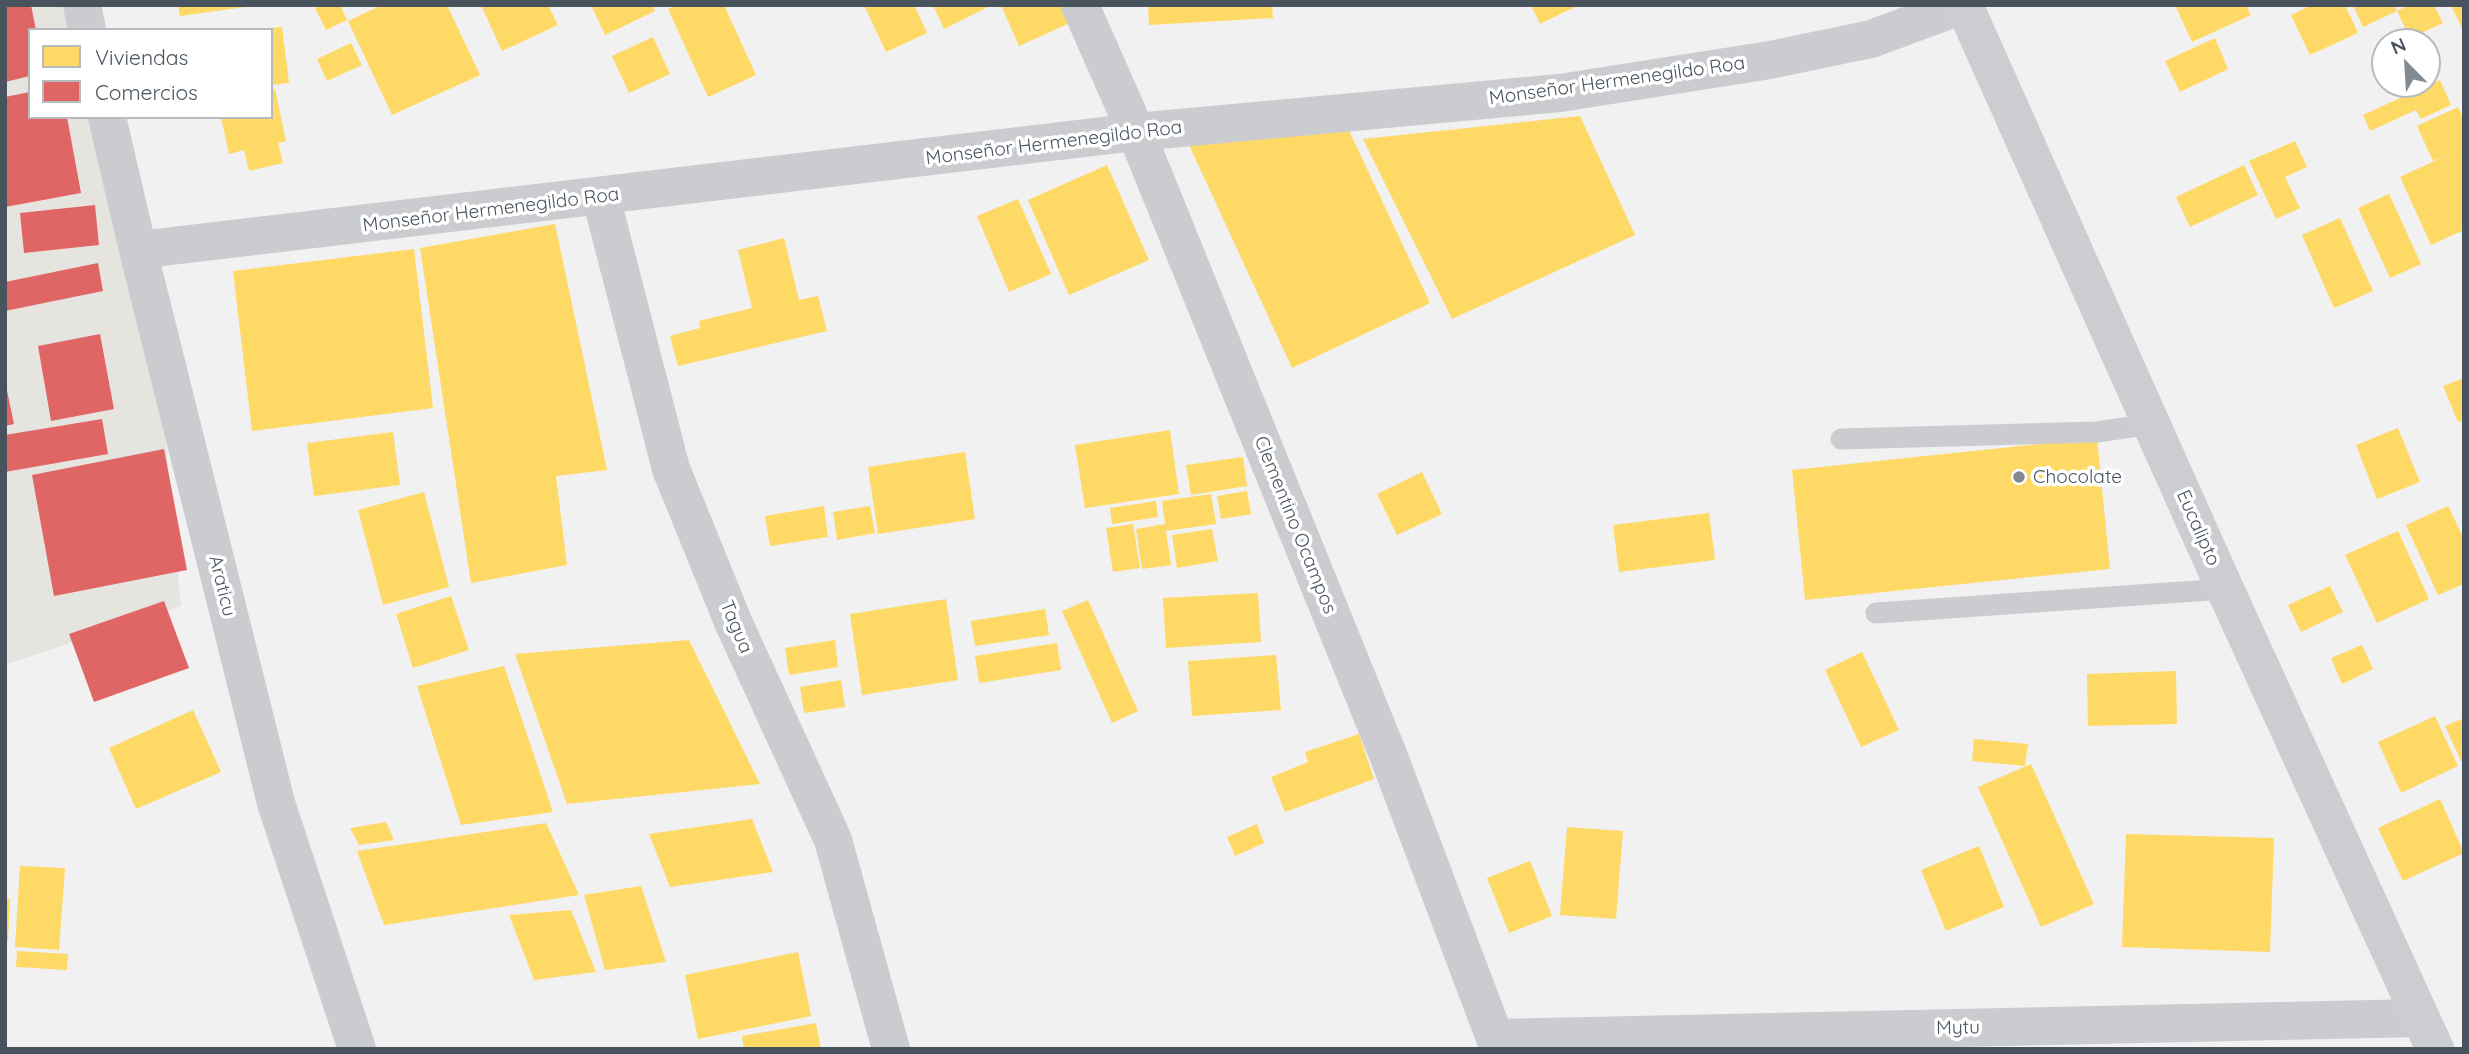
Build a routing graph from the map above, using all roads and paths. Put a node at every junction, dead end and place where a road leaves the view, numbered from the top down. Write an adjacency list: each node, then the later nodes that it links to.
1 (82, 5): 4 (street)
2 (1080, 5): 6 (street, Clementino Ocampos)
3 (1964, 5): 6 (street, Monseñor Hermenegildo Roa); 9 (street, Eucalipto)
4 (88, 28)
5 (107, 119): 8 (street, Araticu)
6 (1136, 132): 7 (street, Monseñor Hermenegildo Roa); 14 (street, Clementino Ocampos)
7 (601, 197): 8 (street, Monseñor Hermenegildo Roa); 16 (street, Tagua)
8 (138, 250): 15 (street, Araticu)
9 (2151, 424): 10 (lane); 11 (street, Eucalipto)
10 (1841, 439)
11 (2225, 589): 12 (lane); 13 (street, Eucalipto)
12 (1876, 612)
13 (2428, 1033): 14 (street, Mytu)
14 (1497, 1044)
15 (357, 1049)
16 (891, 1049)

